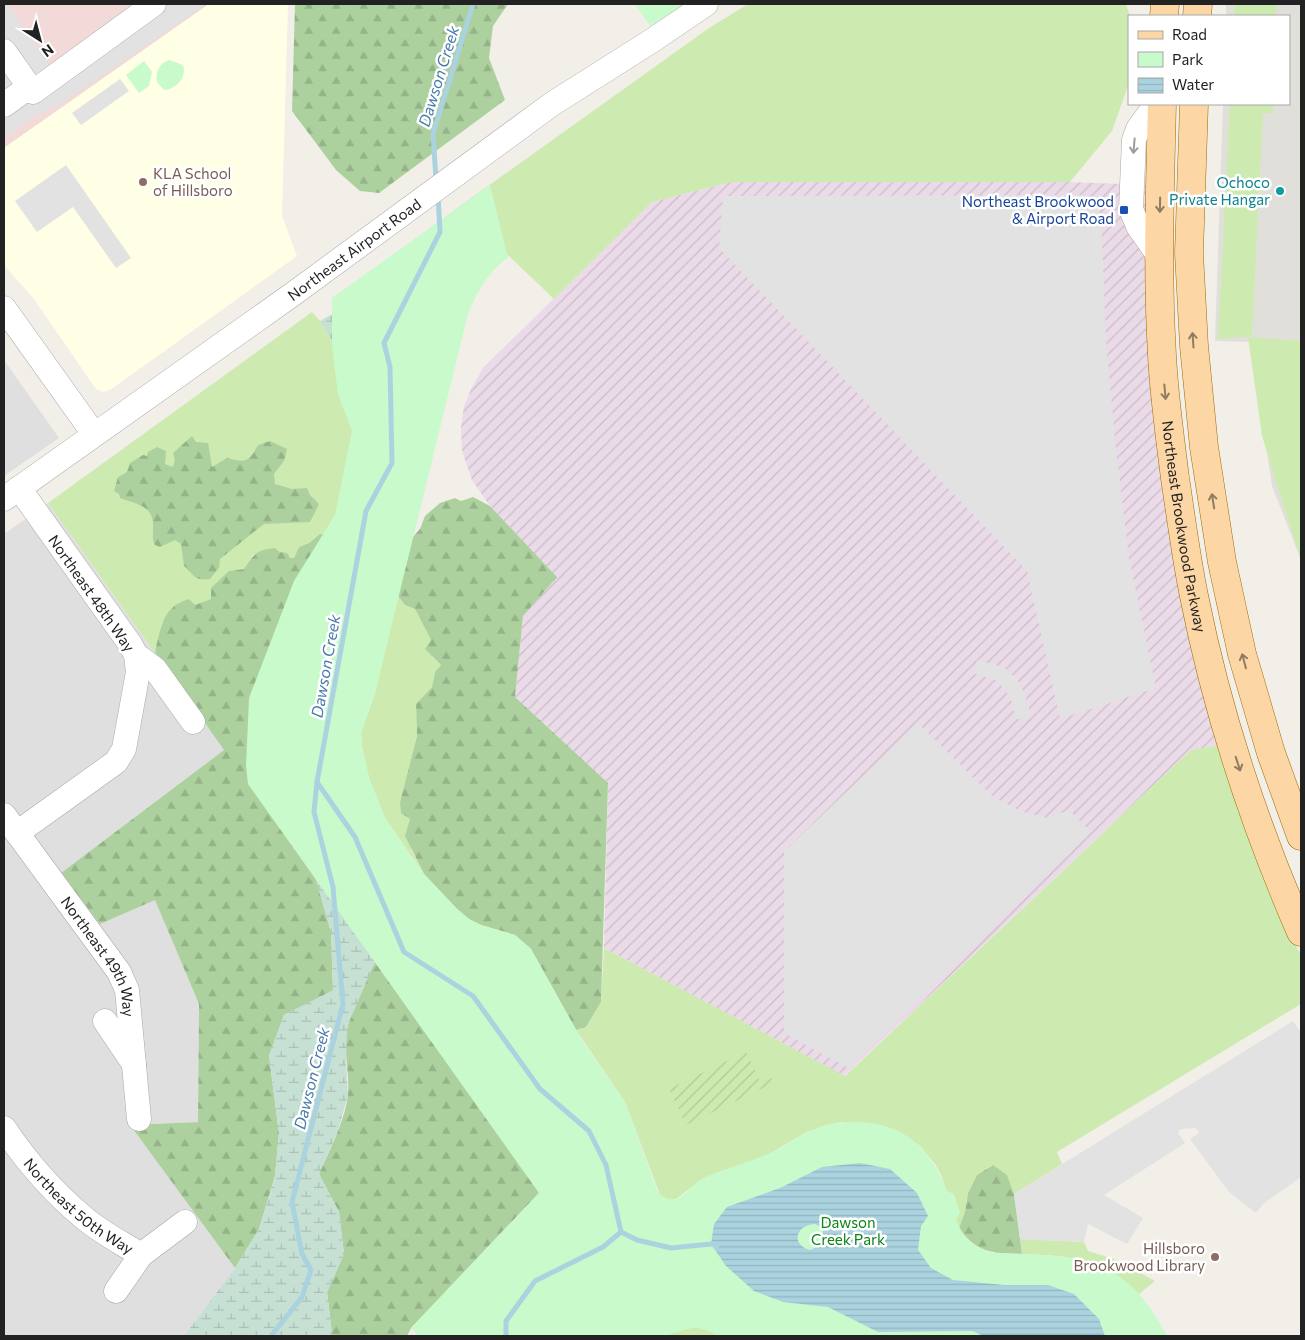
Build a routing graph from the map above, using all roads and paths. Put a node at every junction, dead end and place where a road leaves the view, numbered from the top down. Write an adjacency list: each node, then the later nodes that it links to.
1 (154, 4): 4 (street)
2 (706, 4): 11 (street, Northeast Airport Road)
3 (4, 51): 4 (street)
4 (29, 87): 5 (street)
5 (4, 105)
6 (1155, 105): 9 (street, one-way to 9)
7 (1162, 105): 9 (main road, Northeast Brookwood Parkway, one-way to 9)
8 (1194, 105): 16 (main road, Northeast Brookwood Parkway, one-way to 8)
9 (1159, 256): 17 (main road, Northeast Brookwood Parkway, one-way to 17)
10 (4, 308): 11 (street)
11 (94, 434): 12 (street, Northeast Airport Road)
12 (11, 494): 13 (street, Northeast 48th Way)
13 (136, 655): 14 (street); 15 (street, Northeast 48th Way)
14 (193, 722)
15 (10, 824): 18 (street, Northeast 49th Way)
16 (1301, 836)
17 (1301, 932)
18 (131, 1021): 19 (street, Northeast 49th Way); 19 (street)
19 (135, 1065): 20 (street, Northeast 49th Way)
20 (139, 1120)
21 (4, 1128): 23 (street, Northeast 50th Way)
22 (185, 1222): 23 (street, Northeast 50th Way)
23 (141, 1255): 24 (street, Northeast 50th Way)
24 (116, 1291)

